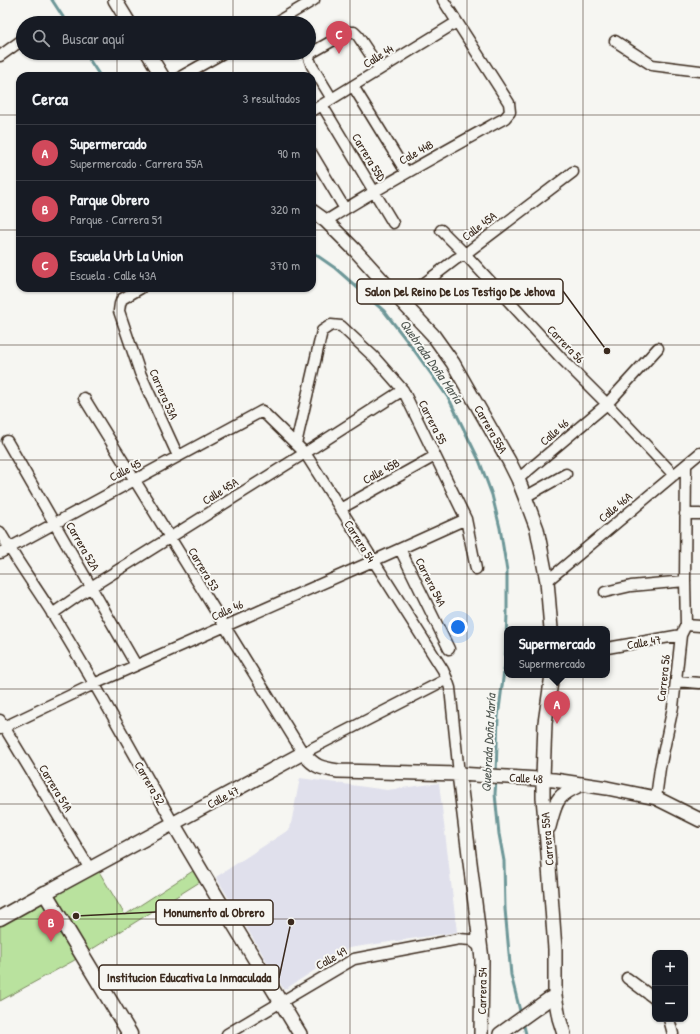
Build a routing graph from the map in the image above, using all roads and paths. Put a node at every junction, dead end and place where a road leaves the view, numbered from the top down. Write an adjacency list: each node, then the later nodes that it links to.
1 (115, 0): 4 (street)
2 (314, 0): 5 (street)
3 (443, 0): 6 (street)
4 (125, 16)
5 (287, 16)
6 (458, 22): 14 (street, Calle 44); 25 (street, Cale 44B)
7 (615, 41): 15 (street)
8 (16, 44): 10 (street)
9 (316, 50): 14 (street)
10 (0, 56)
11 (152, 60): 16 (street)
12 (211, 60): 17 (street)
13 (310, 60): 18 (street)
14 (380, 69): 20 (street, Calle 44)
15 (700, 71)
16 (160, 72)
17 (189, 72)
18 (316, 72)
19 (316, 73): 21 (street)
20 (353, 86): 21 (street, Calle 44); 25 (street)
21 (332, 99): 22 (street, Calle 44)
22 (322, 105): 23 (street, Calle 44); 27 (street, Carrera 55D)
23 (316, 109)
24 (316, 161): 28 (street)
25 (406, 172): 27 (street, Cale 44B)
26 (573, 172): 33 (street, Calle 45A)
27 (374, 191): 28 (street, Cale 44B); 31 (street, Carrera 55D)
28 (345, 209): 30 (street, Cale 44B)
29 (316, 214): 30 (street, Carrera 55A)
30 (326, 221): 35 (street, Carrera 55A)
31 (393, 223)
32 (441, 230): 33 (street, Carrera 56)
33 (464, 254): 35 (street, Calle 45A); 39 (street, Carrera 56)
34 (134, 292): 45 (street, Carrera 53A)
35 (401, 301): 51 (street, Carrera 55A)
36 (658, 348): 39 (street, Calle 46)
37 (402, 390): 42 (street, Carrera 55); 43 (street, Calle 45A); 46 (street, Carrera 55)
38 (84, 398): 50 (street, Carrera 53)
39 (606, 404): 49 (street, Carrera 56); 51 (street, Calle 46)
40 (262, 411): 42 (street, Carrera 54); 45 (street, Calle 45)
41 (7, 440): 57 (street, Carrera 52A)
42 (296, 444): 43 (street, Carrera 54)
43 (305, 453): 53 (street, Carrera 54); 59 (street, Calle 45A)
44 (700, 453): 47 (street, Calle 46A)
45 (178, 456): 50 (street, Calle 45)
46 (435, 456): 53 (street, Calle 45B); 56 (street, Carrera 55)
47 (686, 465): 49 (street, Calle 46A); 54 (street)
48 (566, 474): 52 (street)
49 (674, 475): 65 (street, Calle 46A)
50 (135, 480): 57 (street, Calle 45); 59 (street, Carrera 53)
51 (518, 480): 52 (street, Carrera 55A)
52 (525, 497): 65 (street, Carrera 55A)
53 (340, 509): 63 (street, Carrera 54)
54 (685, 514): 55 (street); 66 (street)
55 (700, 514)
56 (466, 519): 61 (street, Calle 46); 64 (street, Carrera 55)
57 (55, 523): 60 (street, Calle 45); 67 (street, Carrera 52A)
58 (0, 532): 60 (street, Carrera 52)
59 (170, 538): 67 (street, Calle 45A); 70 (street, Carrera 53)
60 (9, 548): 62 (street, Calle 45); 69 (street, Carrera 52)
61 (400, 550): 63 (street, Calle 46); 76 (street, Carrera 54A)
62 (0, 553)
63 (373, 561): 70 (street, Calle 46); 79 (street, Carrera 54)
64 (476, 569)
65 (547, 581): 71 (street, Carrera 55A)
66 (685, 581): 68 (street); 72 (street)
67 (92, 587): 69 (street, Calle 45A); 77 (street, Carrera 52A)
68 (605, 592)
69 (52, 614): 82 (street, Carrera 52)
70 (224, 626): 77 (street, Calle 46); 84 (street, Carrera 53)
71 (551, 626)
72 (686, 626): 73 (street); 74 (street, Carrera 56)
73 (700, 626)
74 (681, 635): 75 (street, Calle 47); 80 (street, Carrera 56)
75 (610, 647)
76 (449, 648)
77 (136, 665): 82 (street, Calle 46)
78 (552, 678): 86 (street, Carrera 55A)
79 (447, 679): 84 (street, Calle 47); 85 (street, Carrera 54)
80 (676, 681): 81 (street); 88 (street, Carrera 56)
81 (700, 683)
82 (94, 684): 83 (street, Calle 46); 90 (street, Carrera 52)
83 (1, 725): 92 (street, Carrera 51A)
84 (303, 753): 85 (street, Calle 48); 90 (street, Calle 47)
85 (459, 774): 86 (street, Calle 48); 95 (street, Carrera 54)
86 (543, 778): 87 (street, Calle 48); 91 (street, Carrera 55A)
87 (582, 784): 88 (street, Calle 48); 91 (street)
88 (656, 798): 89 (street, Calle 48)
89 (700, 820)
90 (173, 823): 92 (street, Calle 47); 99 (street, Carrera 52)
91 (546, 836): 98 (street, Carrera 55A)
92 (90, 869): 93 (street, Calle 47)
93 (45, 893): 94 (main road, Calle 47); 101 (main road)
94 (0, 918)
95 (481, 948): 99 (street, Calle 49); 104 (street, Carrera 54)
96 (627, 978): 97 (street)
97 (652, 997)
98 (552, 998): 105 (street); 106 (street, Carrera 55A)
99 (280, 1003): 102 (street, Calle 49); 103 (street, Carrera 52)
100 (670, 1022): 107 (street)
101 (130, 1034)
102 (227, 1034)
103 (300, 1034)
104 (481, 1034)
105 (500, 1034)
106 (564, 1034)
107 (673, 1034)

